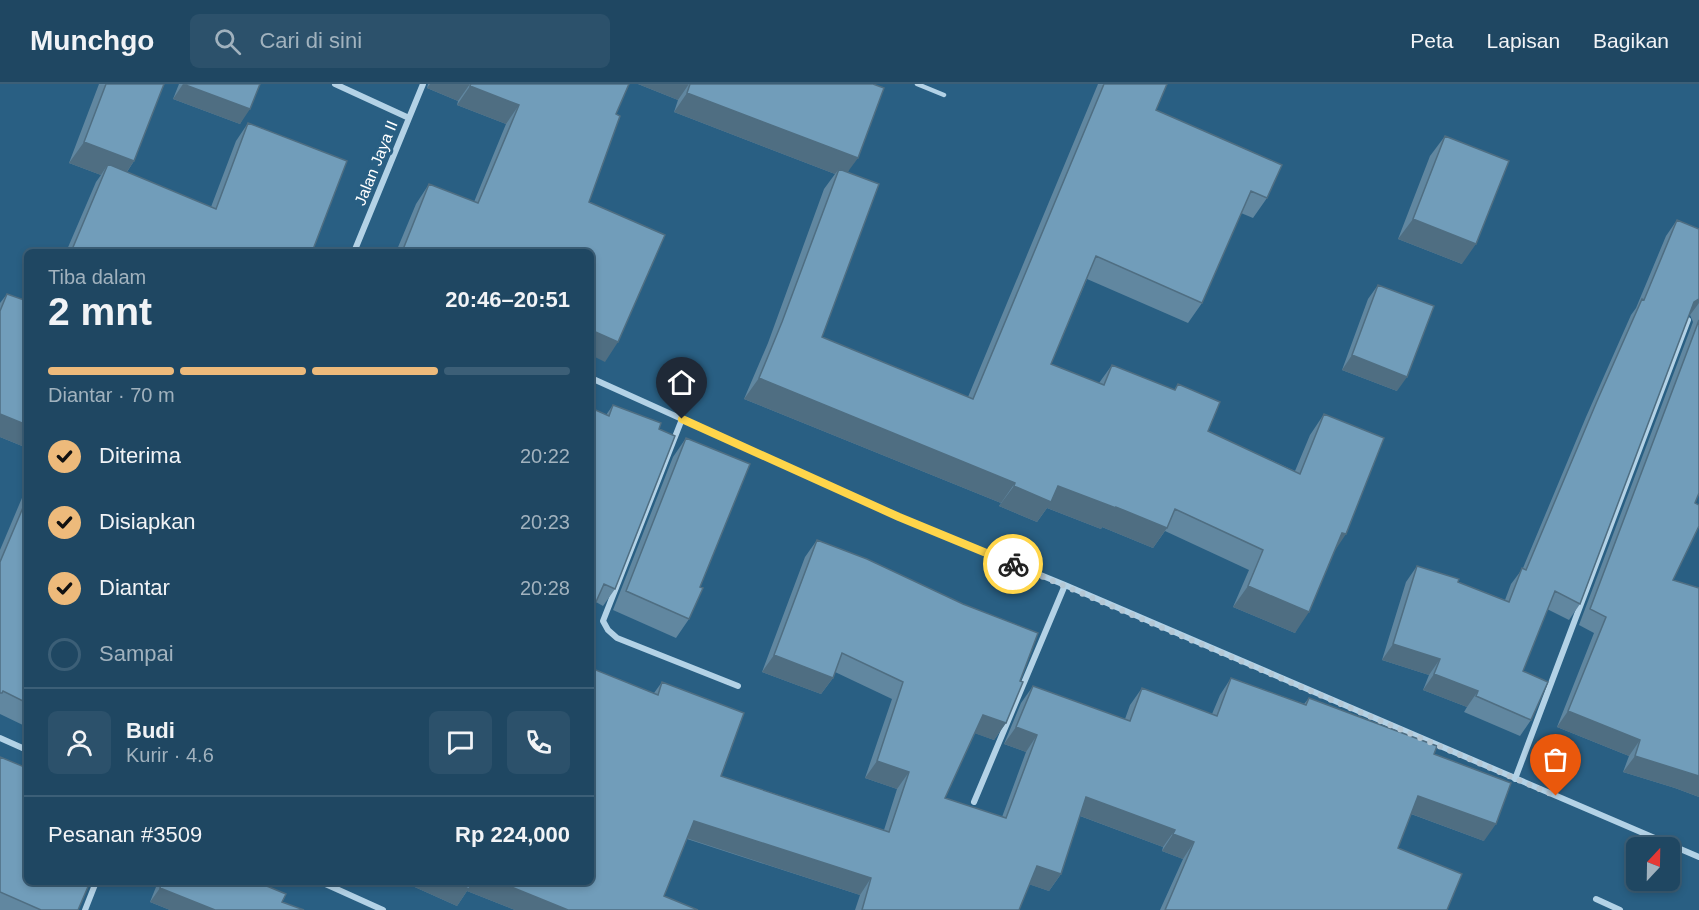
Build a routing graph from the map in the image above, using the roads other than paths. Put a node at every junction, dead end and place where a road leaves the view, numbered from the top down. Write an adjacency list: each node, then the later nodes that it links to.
1 (335, 84): 5 (street)
2 (423, 84): 5 (street, Jalan Jaya II)
3 (917, 84): 4 (lane)
4 (944, 95)
5 (409, 118): 6 (street, Jalan Jaya II)
6 (355, 249)
7 (1688, 320): 14 (street)
8 (594, 379): 9 (street)
9 (682, 419): 10 (street); 11 (street)
10 (1065, 585): 14 (street); 15 (street)
11 (738, 686)
12 (0, 738): 13 (street)
13 (24, 749)
14 (1515, 779): 16 (street)
15 (974, 802)
16 (1699, 857)
17 (95, 885): 20 (street)
18 (328, 885): 21 (street)
19 (1596, 899): 22 (street)
20 (85, 910)
21 (383, 910)
22 (1620, 910)

